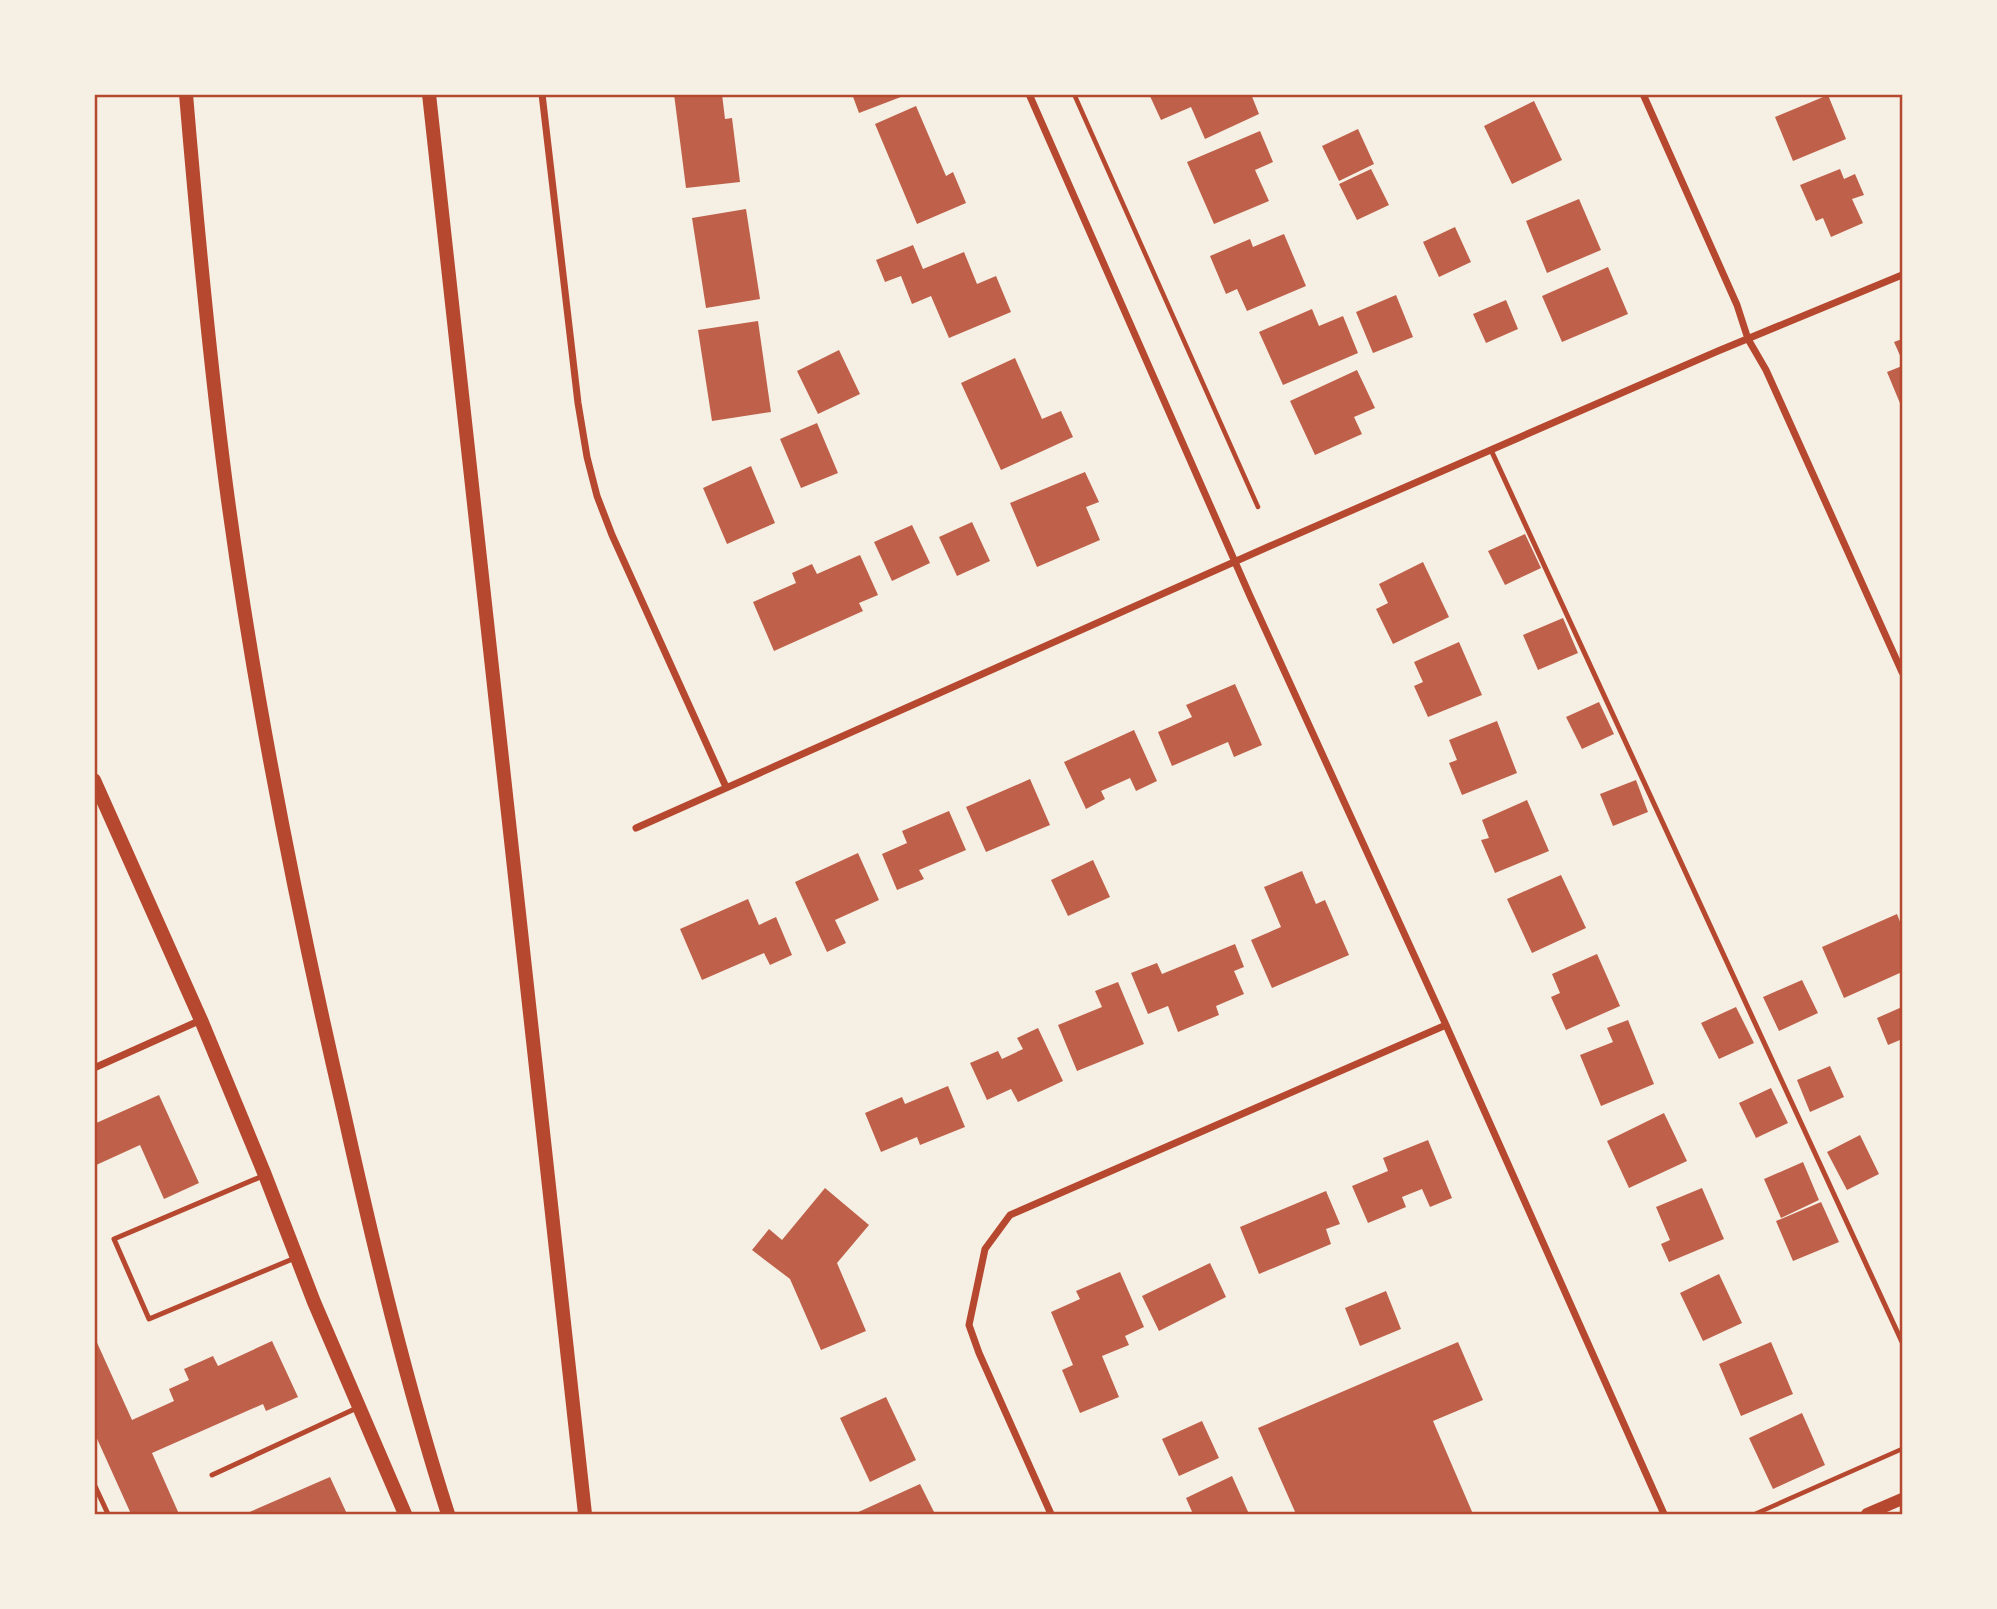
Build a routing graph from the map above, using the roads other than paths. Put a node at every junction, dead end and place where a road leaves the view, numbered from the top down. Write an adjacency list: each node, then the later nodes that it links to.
1 (186, 94): 26 (main road)
2 (542, 94): 12 (street)
3 (1028, 94): 9 (street)
4 (1643, 94): 7 (street)
5 (429, 98): 27 (main road)
6 (1902, 275): 7 (street)
7 (1748, 339): 8 (street); 10 (street)
8 (1491, 450): 9 (street); 19 (lane)
9 (1236, 562): 12 (street); 15 (street)
10 (1902, 672)
11 (94, 780): 14 (main road)
12 (726, 787): 13 (street)
13 (636, 828)
14 (201, 1020): 16 (street); 17 (main road)
15 (1446, 1026): 28 (street); 29 (street)
16 (94, 1068)
17 (265, 1175): 18 (main road); 18 (lane)
18 (297, 1258): 20 (main road)
19 (1902, 1342)
20 (359, 1407): 21 (lane); 25 (main road)
21 (212, 1475)
22 (94, 1483): 24 (lane)
23 (1902, 1499): 30 (street)
24 (108, 1514)
25 (405, 1514)
26 (448, 1514)
27 (585, 1514)
28 (1051, 1514)
29 (1664, 1514)
30 (1867, 1514)

